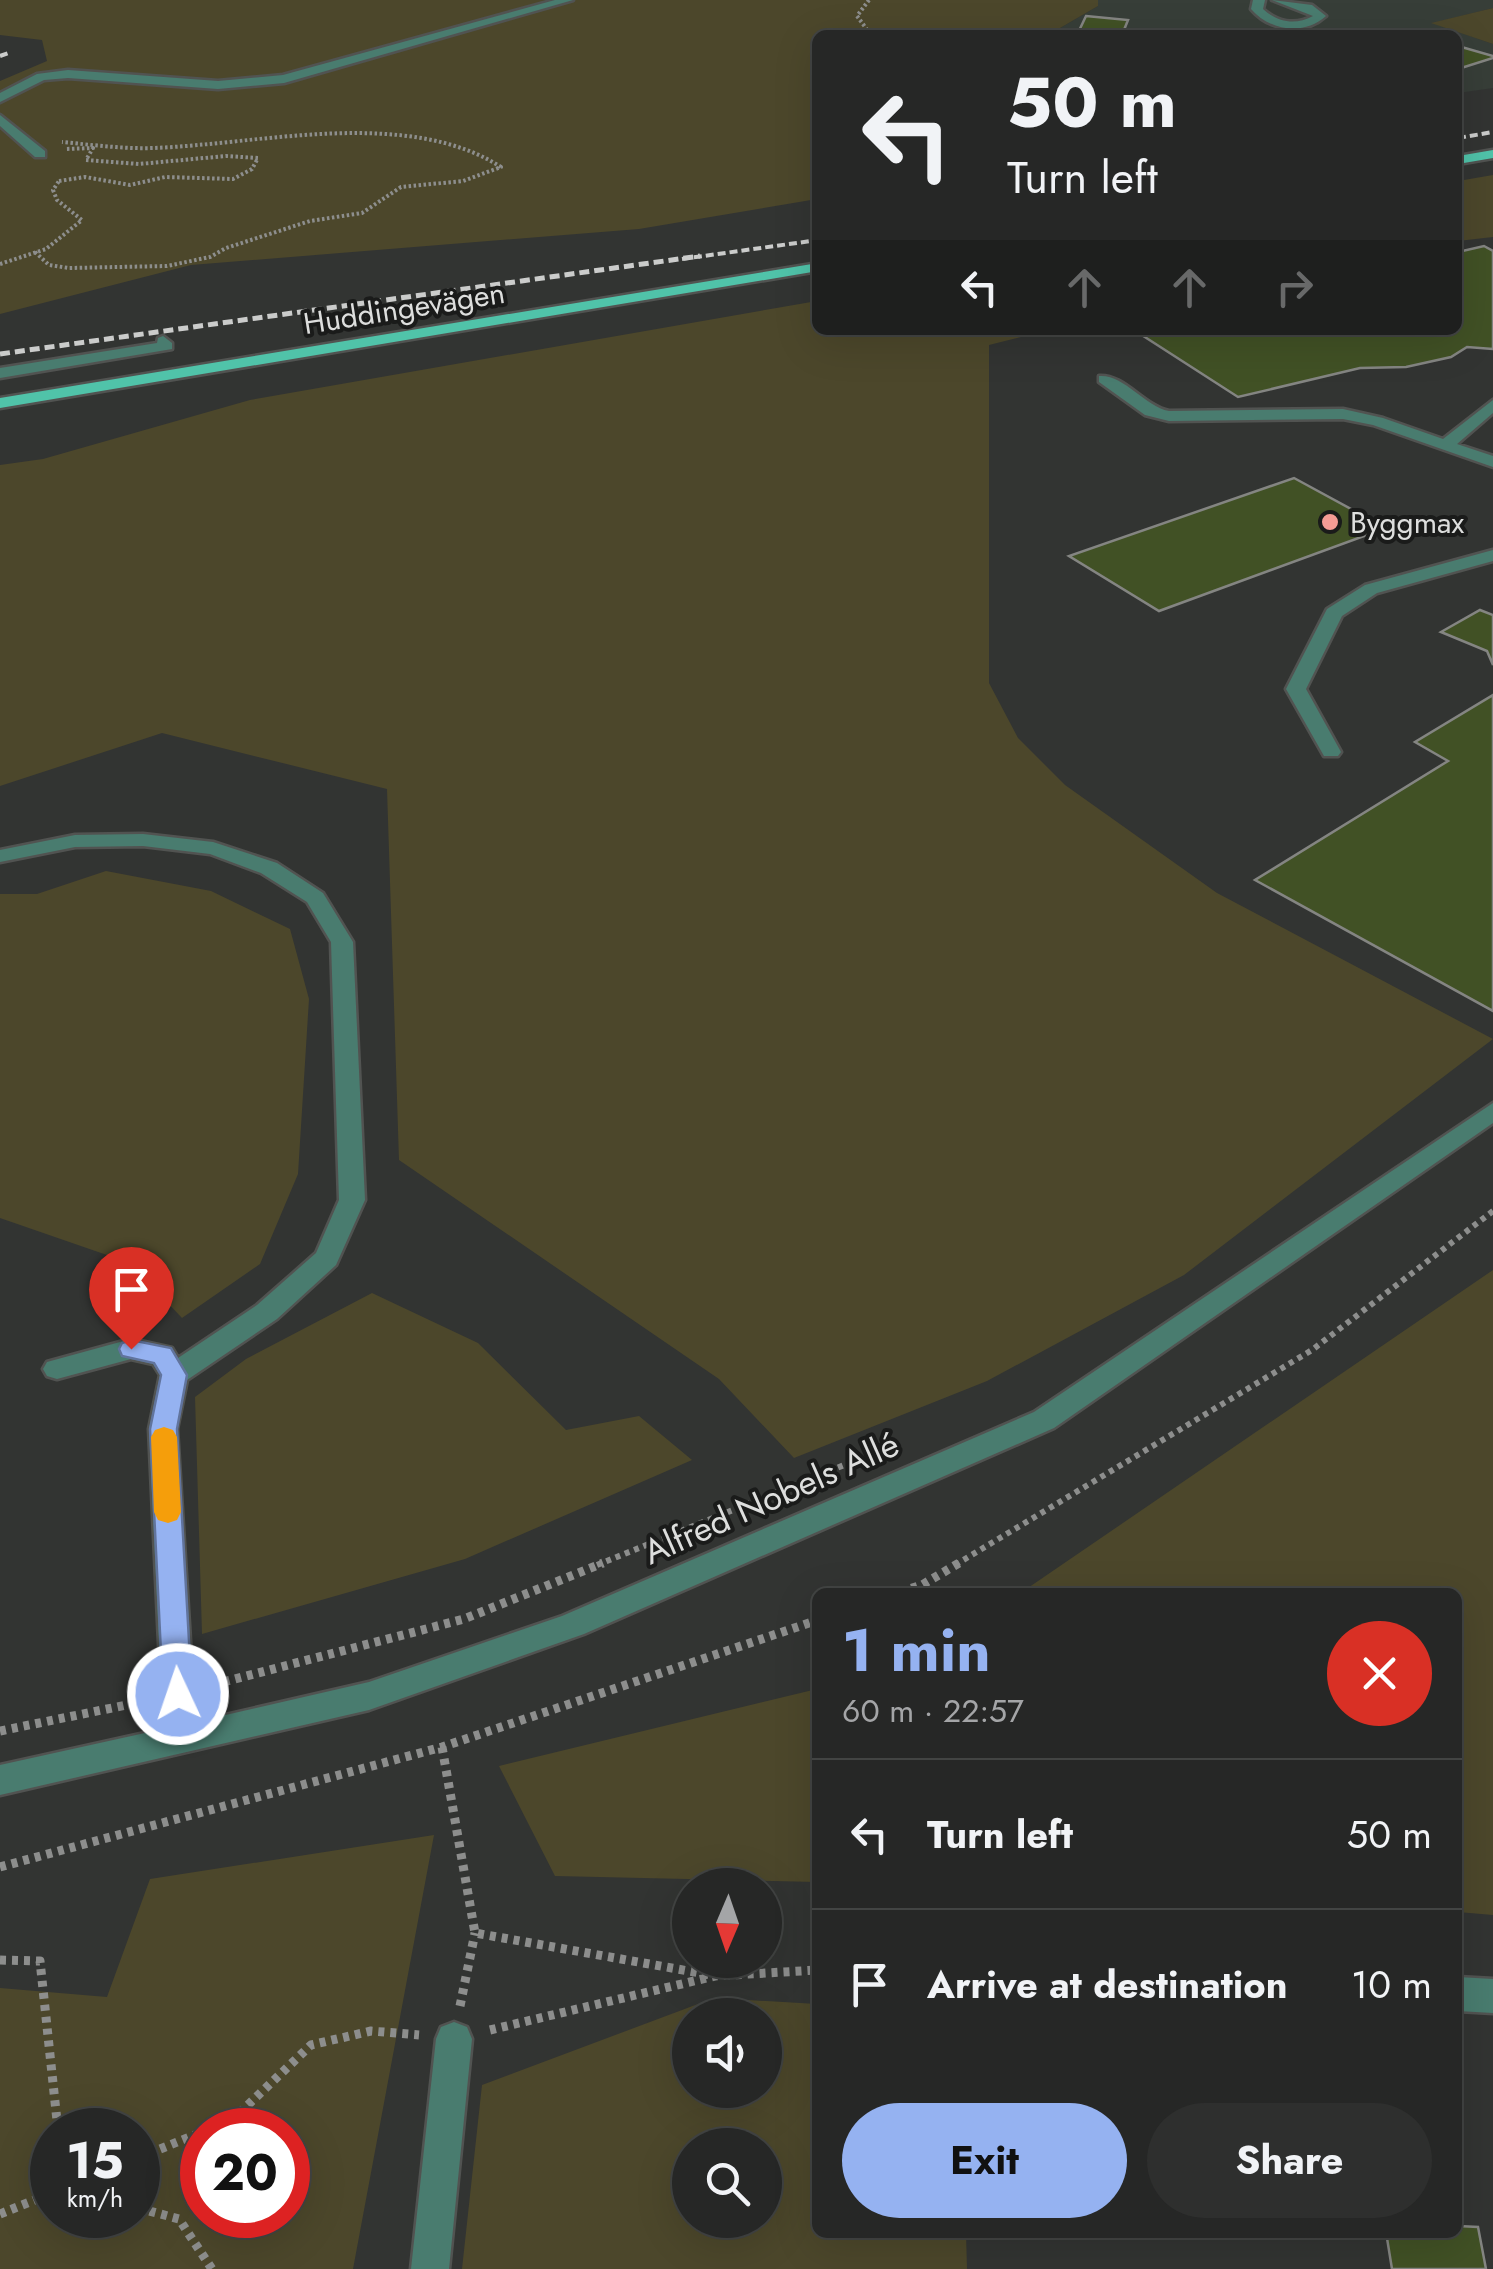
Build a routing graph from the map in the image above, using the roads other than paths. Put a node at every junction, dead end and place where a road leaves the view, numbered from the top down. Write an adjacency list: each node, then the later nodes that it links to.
1 (567, 0): 4 (street)
2 (1259, 0): 3 (street)
3 (1278, 0)
4 (0, 98)
5 (0, 119): 7 (street)
6 (1493, 154): 8 (main road)
7 (43, 156)
8 (1462, 159)
9 (812, 268): 13 (main road, Huddingevägen)
10 (163, 341): 11 (street)
11 (0, 373)
12 (1106, 380): 15 (street)
13 (0, 403)
14 (1493, 405): 15 (street)
15 (1446, 445): 16 (street)
16 (1493, 462)
17 (1493, 554): 18 (street)
18 (1331, 752)
19 (0, 856): 22 (street)
20 (1493, 1110): 23 (street, Alfred Nobels Allé)
21 (57, 1368): 22 (street)
22 (174, 1375): 23 (street)
23 (180, 1739): 24 (street, Alfred Nobels Allé)
24 (0, 1780)
25 (1462, 1994): 26 (street)
26 (1493, 1996)
27 (454, 2038): 28 (street)
28 (430, 2269)

